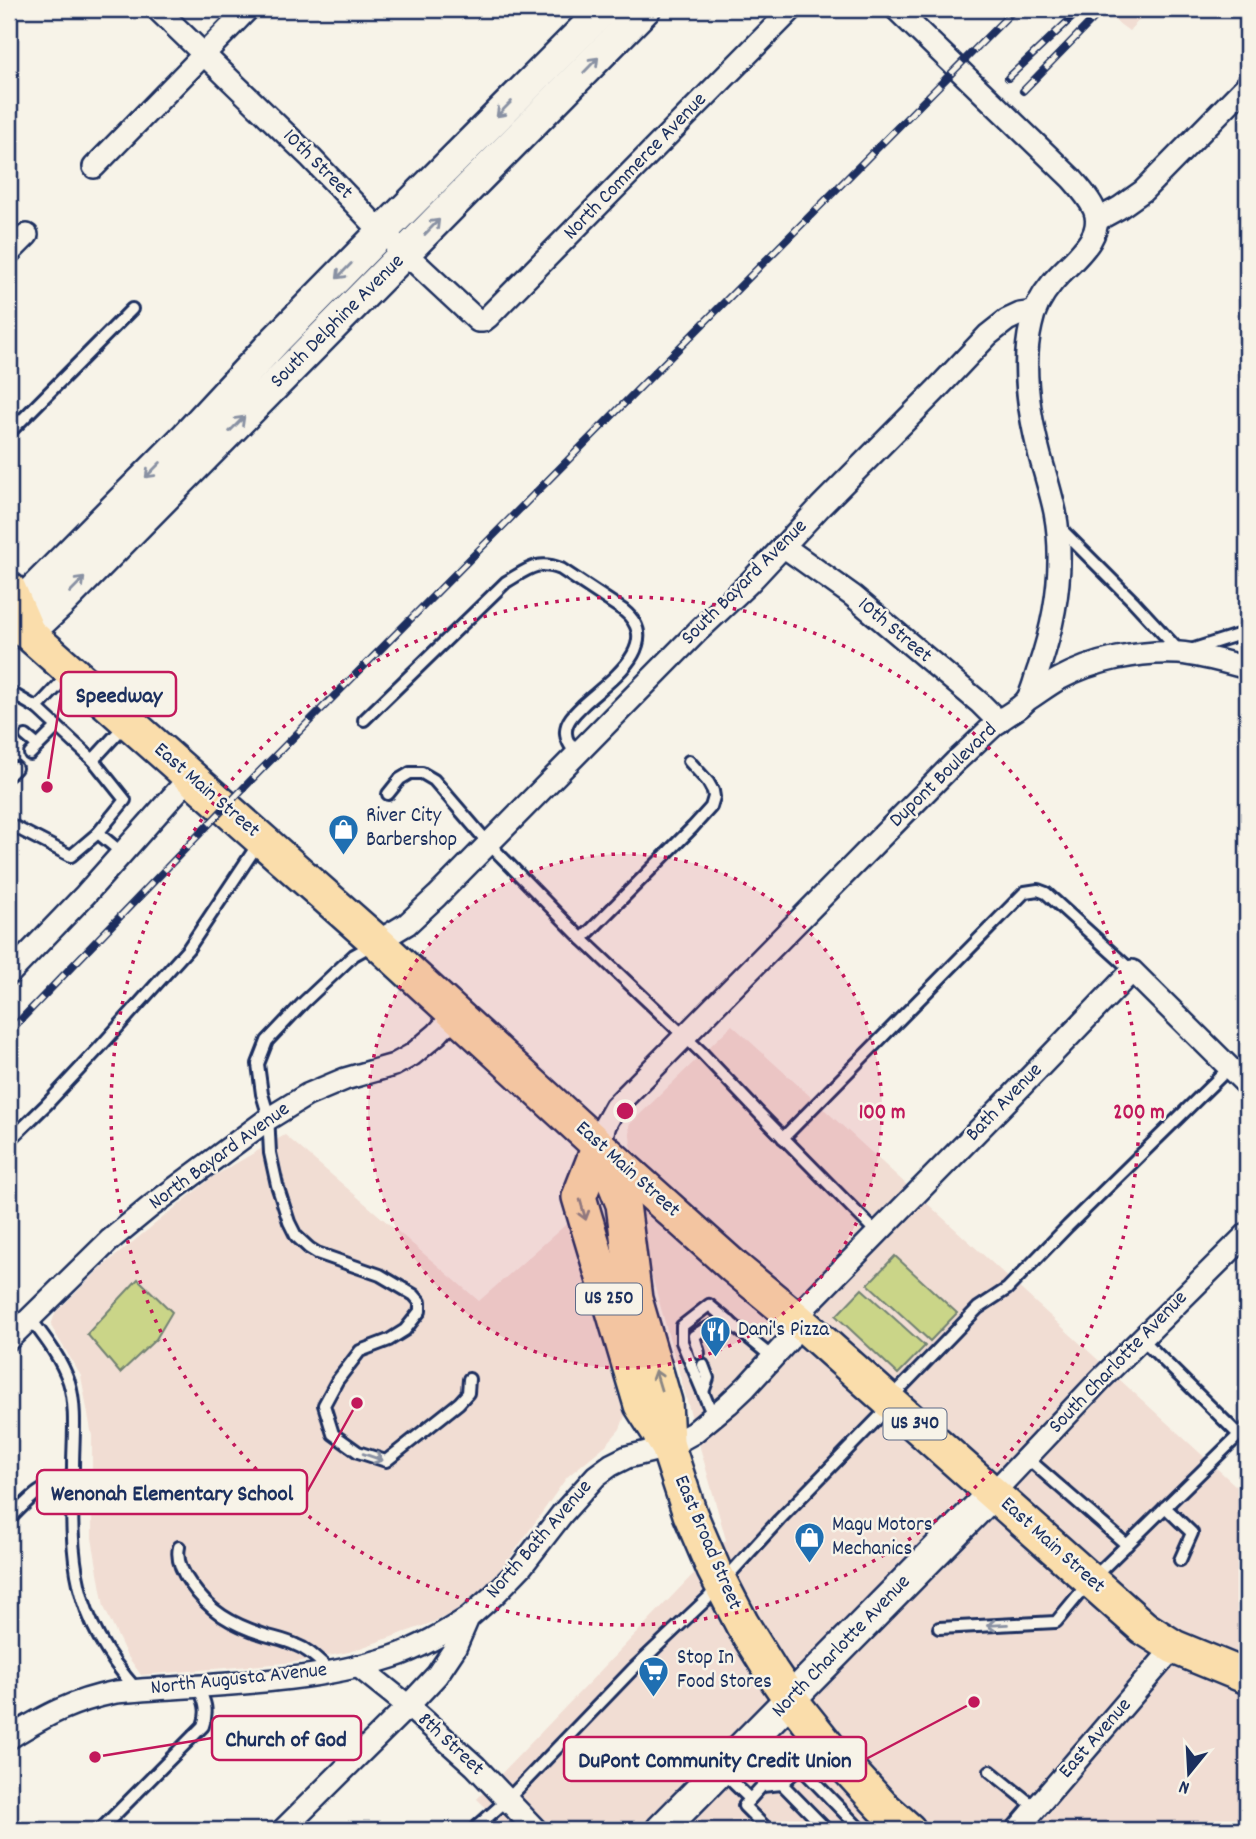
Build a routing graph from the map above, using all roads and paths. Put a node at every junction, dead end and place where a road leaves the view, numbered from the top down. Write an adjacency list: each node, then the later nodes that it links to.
1 (157, 9): 7 (street, 10th Street)
2 (247, 9): 7 (street)
3 (604, 9): 11 (main road, South Delphine Avenue, one-way to 11)
4 (645, 9): 14 (main road, South Delphine Avenue, one-way to 4)
5 (792, 9): 17 (street, North Commerce Avenue)
6 (896, 9): 10 (street)
7 (204, 54): 9 (street); 11 (street, 10th Street)
8 (1247, 85): 10 (street)
9 (93, 167)
10 (1097, 220): 16 (street)
11 (383, 231): 14 (street, 10th Street); 21 (main road, South Delphine Avenue, one-way to 21)
12 (27, 234): 13 (street)
13 (9, 253)
14 (406, 254): 17 (street, 10th Street); 21 (main road, South Delphine Avenue, one-way to 14)
15 (132, 309): 18 (lane)
16 (1034, 312): 19 (street); 20 (street, South Bayard Avenue)
17 (478, 321)
18 (9, 433)
19 (1057, 525): 23 (lane); 27 (street)
20 (783, 546): 31 (street, 10th Street); 34 (street, South Bayard Avenue)
21 (13, 620): 25 (main road, East Main Street / US 250)
22 (1247, 632): 23 (lane)
23 (1181, 653): 24 (street, Dupont Boulevard); 27 (street, Dupont Boulevard)
24 (1247, 668)
25 (71, 672): 28 (lane); 30 (main road, East Main Street / US 250)
26 (9, 699): 28 (lane)
27 (1027, 700): 31 (street, Dupont Boulevard)
28 (37, 708): 32 (lane)
29 (363, 720): 34 (lane)
30 (128, 722): 35 (lane); 37 (main road, East Main Street / US 250)
31 (999, 722): 49 (street, Dupont Boulevard)
32 (57, 727): 33 (lane); 35 (lane)
33 (26, 736)
34 (577, 755): 42 (street, South Bayard Avenue)
35 (93, 760): 40 (lane)
36 (689, 761): 44 (lane)
37 (190, 777): 41 (main road, East Main Street / US 250); 43 (street)
38 (388, 794): 42 (lane)
39 (9, 824): 40 (lane)
40 (98, 833): 43 (lane)
41 (261, 840): 45 (main road, East Main Street / US 250); 54 (lane)
42 (489, 844): 44 (lane); 45 (street, South Bayard Avenue)
43 (122, 853): 47 (street)
44 (582, 939): 49 (lane)
45 (377, 942): 48 (main road, East Main Street / US 250); 52 (lane)
46 (1132, 971): 50 (street); 53 (lane); 56 (street, Bath Avenue)
47 (9, 974)
48 (456, 1013): 52 (street, North Bayard Avenue); 55 (main road, East Main Street / US 250)
49 (684, 1037): 53 (lane); 55 (street, Dupont Boulevard)
50 (1229, 1068): 51 (street); 68 (lane)
51 (1247, 1085)
52 (268, 1119): 58 (street, North Bayard Avenue); 66 (lane, one-way to 66)
53 (783, 1138): 56 (lane)
54 (9, 1141)
55 (599, 1146): 59 (main road, East Main Street / US 340); 71 (main road, East Broad Street / US 250)
56 (877, 1233): 59 (street, Bath Avenue)
57 (1247, 1234): 61 (street, South Charlotte Avenue)
58 (30, 1318): 62 (street, North Bayard Avenue); 73 (lane)
59 (799, 1321): 64 (street, North Bath Avenue); 68 (main road, East Main Street / US 340)
60 (730, 1322): 63 (lane); 64 (lane); 67 (lane)
61 (1142, 1338): 70 (lane); 72 (street, South Charlotte Avenue)
62 (9, 1339)
63 (699, 1353)
64 (772, 1358): 69 (street, North Bath Avenue)
65 (703, 1364): 67 (lane)
66 (469, 1378)
67 (703, 1392): 69 (lane)
68 (890, 1402): 74 (main road, East Main Street / US 340); 81 (lane)
69 (713, 1416): 71 (street, North Bath Avenue)
70 (1243, 1431): 75 (lane)
71 (668, 1447): 81 (main road, East Broad Street / US 250); 82 (street, North Bath Avenue)
72 (1027, 1458): 74 (street, South Charlotte Avenue); 77 (lane)
73 (72, 1476): 76 (lane); 89 (lane)
74 (993, 1493): 80 (main road, East Main Street / US 340); 90 (main road, North Charlotte Avenue)
75 (1165, 1507): 77 (lane); 79 (lane)
76 (9, 1520)
77 (1127, 1545): 80 (lane)
78 (179, 1548): 86 (lane)
79 (1180, 1560)
80 (1090, 1581): 83 (lane, one-way to 83); 84 (main road, East Main Street / US 340)
81 (720, 1585): 90 (main road, East Broad Street / US 250); 100 (lane)
82 (468, 1618): 85 (street, North Augusta Avenue); 91 (street, North Bath Avenue)
83 (939, 1629)
84 (1174, 1647): 87 (main road, East Main Street / US 340); 101 (street, East Avenue)
85 (358, 1666): 86 (street, North Augusta Avenue); 91 (street, 8th Street)
86 (331, 1671): 88 (street, North Augusta Avenue)
87 (1247, 1677)
88 (198, 1686): 89 (street, North Augusta Avenue); 104 (lane)
89 (137, 1690): 92 (street, North Augusta Avenue)
90 (791, 1700): 93 (main road, North Charlotte Avenue); 94 (main road, East Broad Street / US 250)
91 (408, 1706): 100 (street, 8th Street); 105 (street, North Bath Avenue)
92 (9, 1738)
93 (752, 1739): 96 (main road, North Charlotte Avenue); 98 (lane)
94 (825, 1743): 95 (lane); 102 (main road, East Broad Street / US 250)
95 (800, 1767): 98 (lane); 102 (lane)
96 (720, 1771): 99 (lane); 103 (main road, North Charlotte Avenue)
97 (990, 1771): 101 (lane)
98 (785, 1780): 99 (lane); 109 (lane)
99 (750, 1799): 108 (lane)
100 (508, 1800): 106 (lane); 107 (street, 8th Street)
101 (1036, 1808): 111 (street, East Avenue)
102 (868, 1822): 110 (main road, East Broad Street / US 250)
103 (664, 1829)
104 (100, 1830)
105 (282, 1830)
106 (473, 1830)
107 (536, 1830)
108 (768, 1830)
109 (827, 1830)
110 (909, 1830)
111 (1017, 1830)

